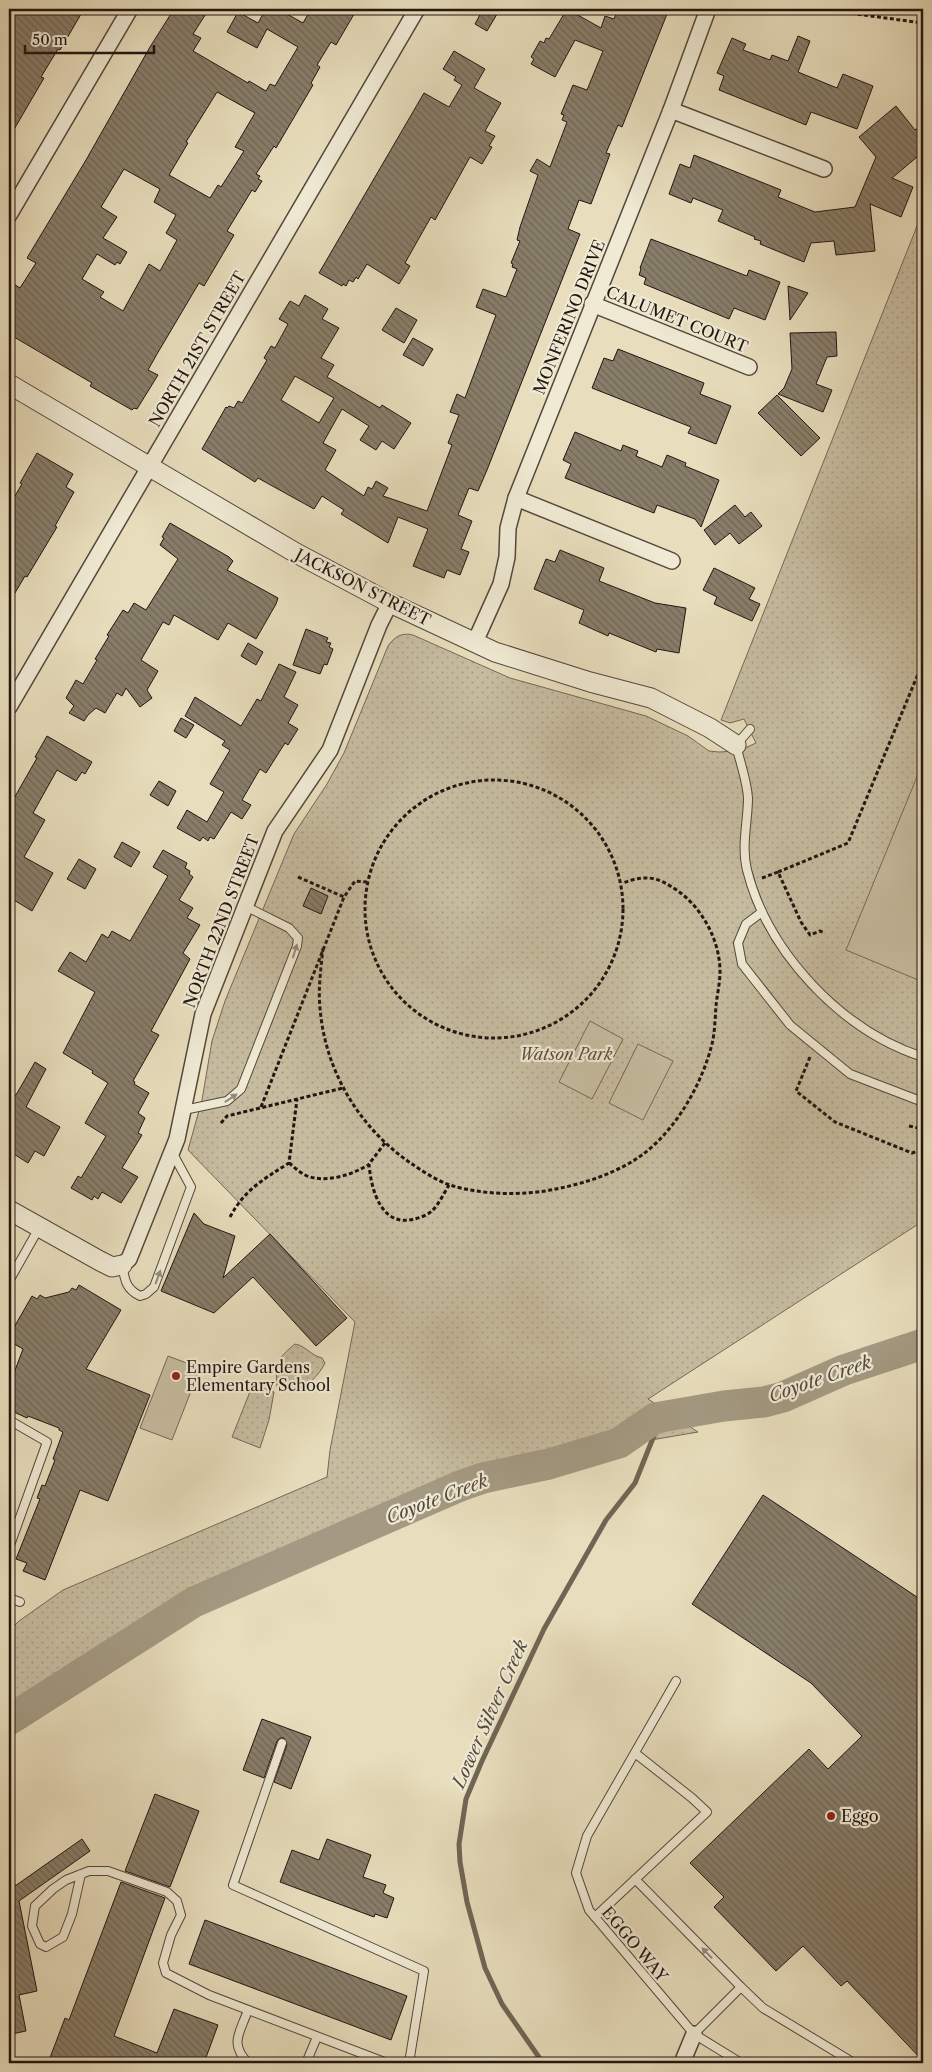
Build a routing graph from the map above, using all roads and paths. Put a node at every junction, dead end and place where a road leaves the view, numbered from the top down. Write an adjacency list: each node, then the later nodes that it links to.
1 (130, 9): 8 (street)
2 (417, 9): 12 (street, NORTH 21ST STREET)
3 (708, 9): 6 (street, MONFERINO DRIVE)
4 (819, 9): 5 (path)
5 (923, 23)
6 (671, 110): 7 (street); 9 (street, MONFERINO DRIVE)
7 (824, 169)
8 (9, 215)
9 (592, 304): 10 (street, CALUMET COURT); 13 (street, MONFERINO DRIVE)
10 (749, 367)
11 (9, 384): 12 (street, JACKSON STREET)
12 (149, 466): 15 (street, JACKSON STREET); 18 (street, NORTH 21ST STREET)
13 (516, 498): 14 (street); 16 (street, MONFERINO DRIVE)
14 (672, 561)
15 (390, 603): 16 (street, JACKSON STREET); 27 (street, NORTH 22ND STREET)
16 (475, 642): 20 (street, JACKSON STREET)
17 (923, 662): 21 (path)
18 (9, 707)
19 (750, 729): 20 (lane)
20 (736, 745): 28 (lane)
21 (778, 872): 23 (path); 29 (path)
22 (298, 877): 26 (path)
23 (761, 878)
24 (367, 882): 25 (path); 25 (path); 26 (path)
25 (623, 884): 46 (path)
26 (344, 896): 30 (path)
27 (245, 906): 37 (street, NORTH 22ND STREET); 37 (lane, one-way to 27)
28 (762, 912): 31 (lane); 32 (lane)
29 (825, 933)
30 (323, 948): 33 (path); 36 (path)
31 (816, 1046): 35 (lane); 42 (path)
32 (923, 1057)
33 (343, 1088): 34 (path); 41 (path)
34 (297, 1099): 36 (path); 44 (path)
35 (923, 1102)
36 (261, 1107): 38 (path)
37 (184, 1110): 43 (street, NORTH 22ND STREET)
38 (221, 1123)
39 (909, 1126): 40 (path)
40 (923, 1129)
41 (385, 1143): 45 (path); 46 (path)
42 (923, 1149)
43 (172, 1152): 50 (street, NORTH 22ND STREET); 50 (lane, one-way to 43)
44 (289, 1163): 45 (path); 48 (path)
45 (369, 1164): 46 (path)
46 (449, 1185)
47 (9, 1210): 49 (street)
48 (230, 1216)
49 (39, 1228): 50 (street); 51 (lane)
50 (122, 1265)
51 (9, 1281)
52 (9, 1420): 53 (lane)
53 (9, 1548)
54 (9, 1598): 55 (lane)
55 (20, 1602)
56 (676, 1681): 58 (lane, EGGO WAY)
57 (282, 1743): 69 (lane)
58 (635, 1753): 60 (lane); 61 (lane, EGGO WAY)
59 (81, 1874): 59 (lane); 63 (lane)
60 (636, 1880): 61 (lane); 62 (lane, one-way to 60)
61 (595, 1917): 64 (lane, EGGO WAY)
62 (741, 1988): 64 (lane); 72 (lane)
63 (248, 2010): 65 (lane); 66 (lane)
64 (694, 2034): 70 (street); 71 (lane, EGGO WAY)
65 (317, 2036): 67 (lane); 68 (lane)
66 (248, 2063)
67 (306, 2063)
68 (387, 2063)
69 (409, 2063)
70 (682, 2063)
71 (741, 2063)
72 (854, 2063)

